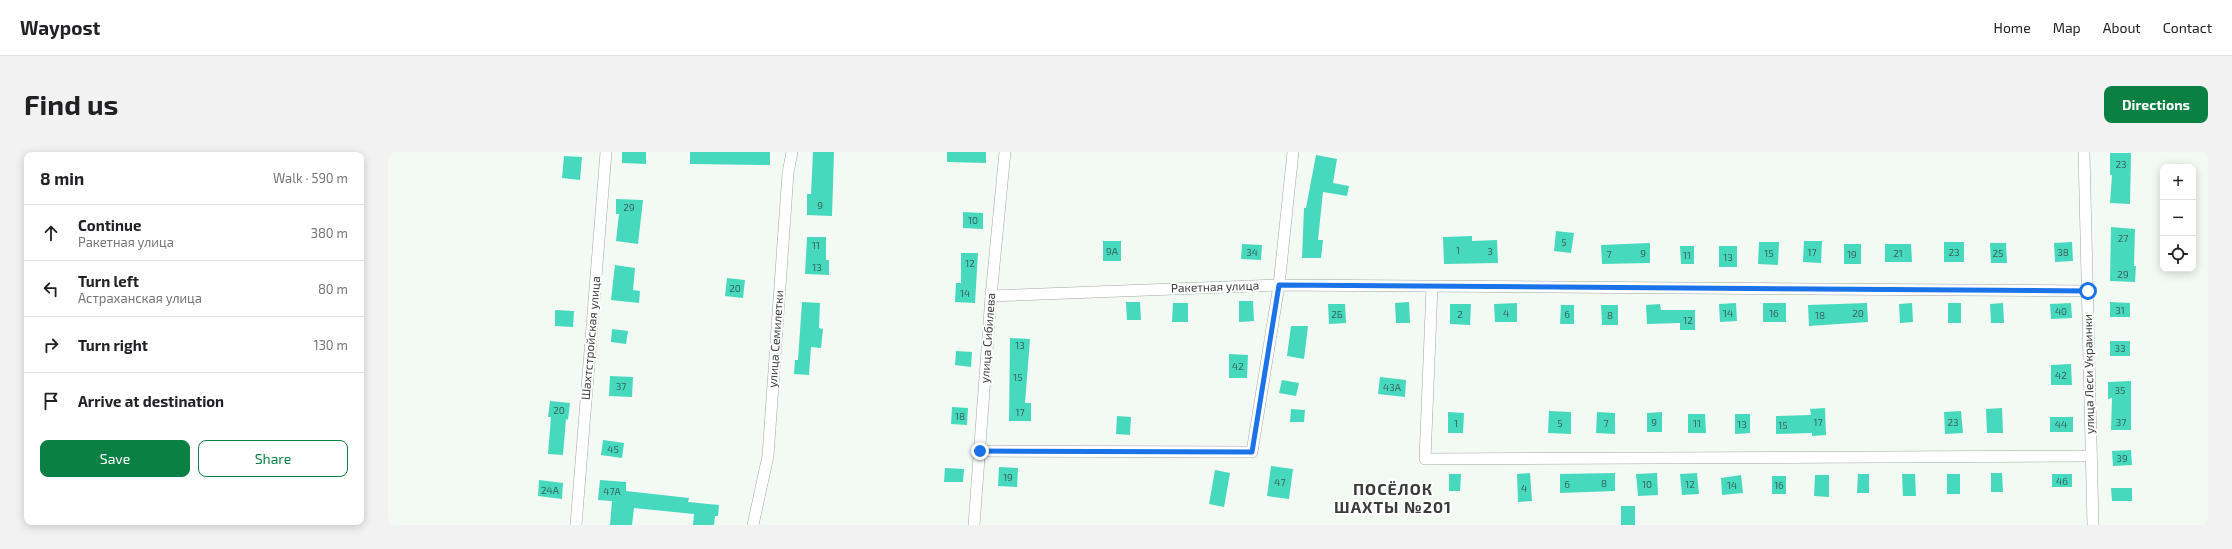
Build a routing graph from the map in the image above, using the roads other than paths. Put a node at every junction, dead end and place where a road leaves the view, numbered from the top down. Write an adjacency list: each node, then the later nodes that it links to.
1 (606, 152): 12 (street, Шахтстройская улица)
2 (792, 152): 13 (street, улица Семилетки)
3 (1005, 152): 9 (street, улица Сибилева)
4 (1293, 152): 6 (street)
5 (2084, 152): 8 (street, улица Леси Украинки)
6 (1279, 285): 7 (street, Ракетная улица); 9 (street, Ракетная улица); 10 (street)
7 (1432, 287): 8 (street, Ракетная улица); 11 (street)
8 (2088, 291): 11 (street, улица Леси Украинки)
9 (991, 296): 10 (street, улица Сибилева)
10 (980, 451): 14 (street, улица Сибилева)
11 (2091, 456): 15 (street, улица Леси Украинки)
12 (576, 525)
13 (753, 525)
14 (974, 525)
15 (2093, 525)

